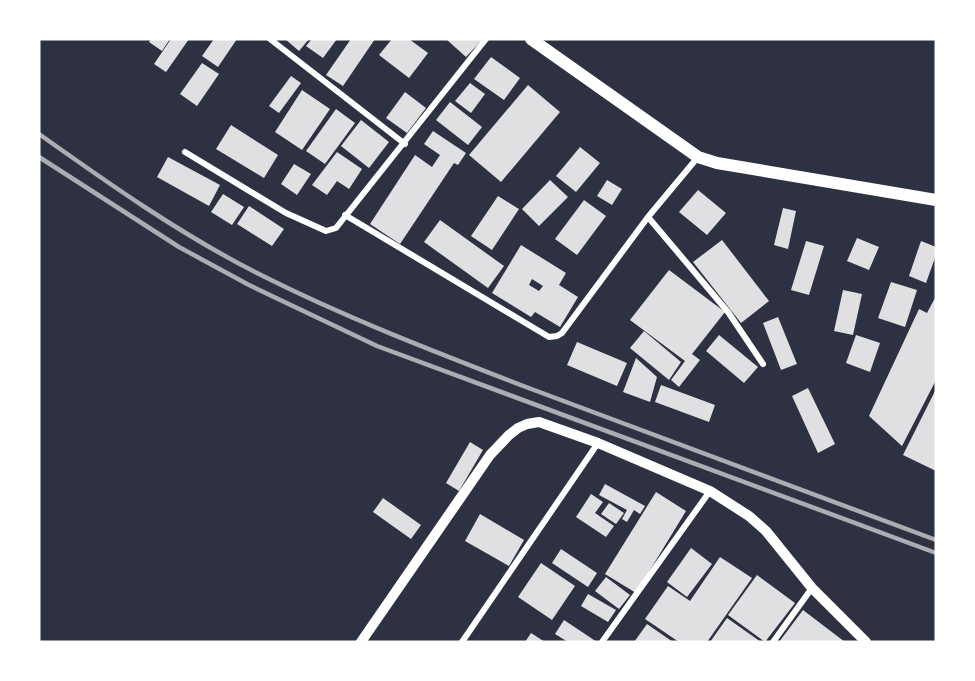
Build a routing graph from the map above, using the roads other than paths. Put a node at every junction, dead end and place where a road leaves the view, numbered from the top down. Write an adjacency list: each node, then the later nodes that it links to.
1 (270, 39): 4 (street)
2 (486, 39): 4 (street)
3 (531, 39): 6 (main road)
4 (405, 144): 8 (street)
5 (185, 152): 8 (street)
6 (698, 157): 7 (main road); 9 (street)
7 (936, 200)
8 (345, 215): 9 (street)
9 (648, 217): 10 (street)
10 (763, 364)
11 (598, 442): 12 (street); 14 (street); 15 (street)
12 (710, 491): 13 (street); 16 (street)
13 (812, 588): 17 (street); 18 (street)
14 (361, 642)
15 (462, 642)
16 (602, 642)
17 (772, 642)
18 (866, 642)

